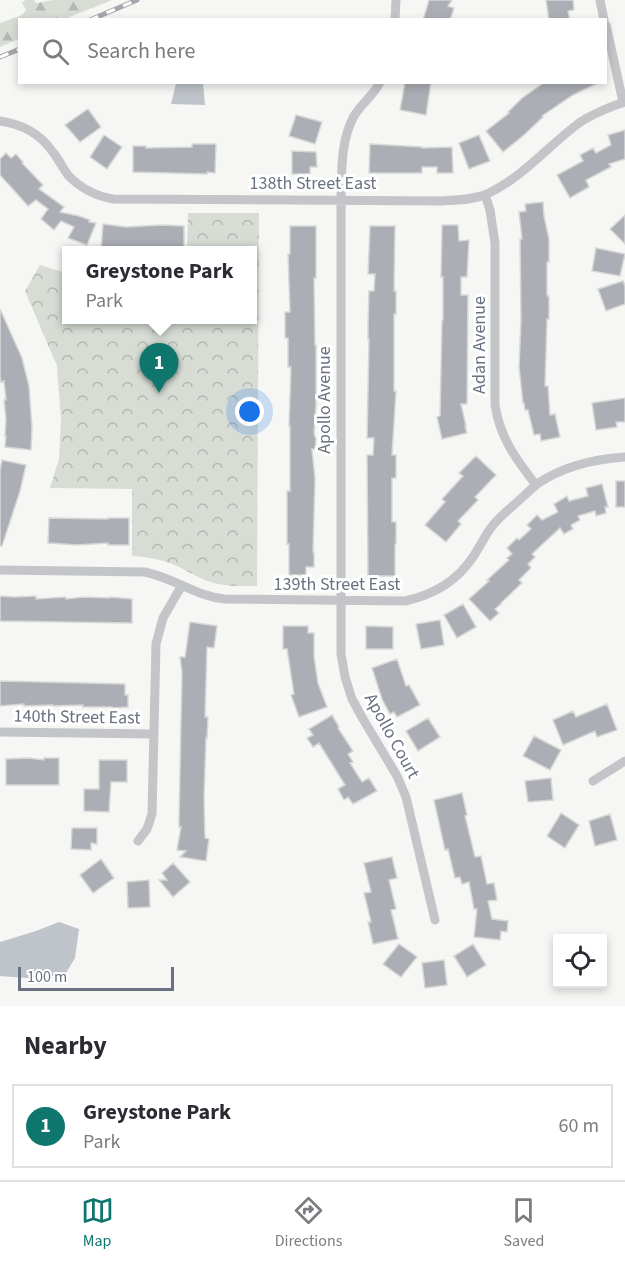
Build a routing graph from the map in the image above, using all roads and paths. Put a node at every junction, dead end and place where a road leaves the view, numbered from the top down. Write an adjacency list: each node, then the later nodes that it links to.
1 (396, 0): 3 (street)
2 (600, 0): 4 (street)
3 (395, 18)
4 (604, 18)
5 (607, 29): 7 (street)
6 (379, 84): 10 (street, Apollo Avenue)
7 (624, 102): 9 (street, 138th Street East)
8 (0, 122): 10 (street, 138th Street East)
9 (485, 195): 10 (street, 138th Street East); 12 (street, Adan Avenue)
10 (341, 199): 15 (street, Apollo Avenue)
11 (625, 457): 12 (street, 139th Street East)
12 (536, 485): 15 (street, 139th Street East)
13 (0, 570): 14 (street, 139th Street East)
14 (182, 585): 15 (street, 139th Street East); 17 (street)
15 (341, 600): 21 (street, Apollo Court)
16 (0, 732): 17 (street, 140th Street East)
17 (154, 734): 20 (street)
18 (625, 761): 19 (street)
19 (593, 781)
20 (138, 841)
21 (435, 920)

